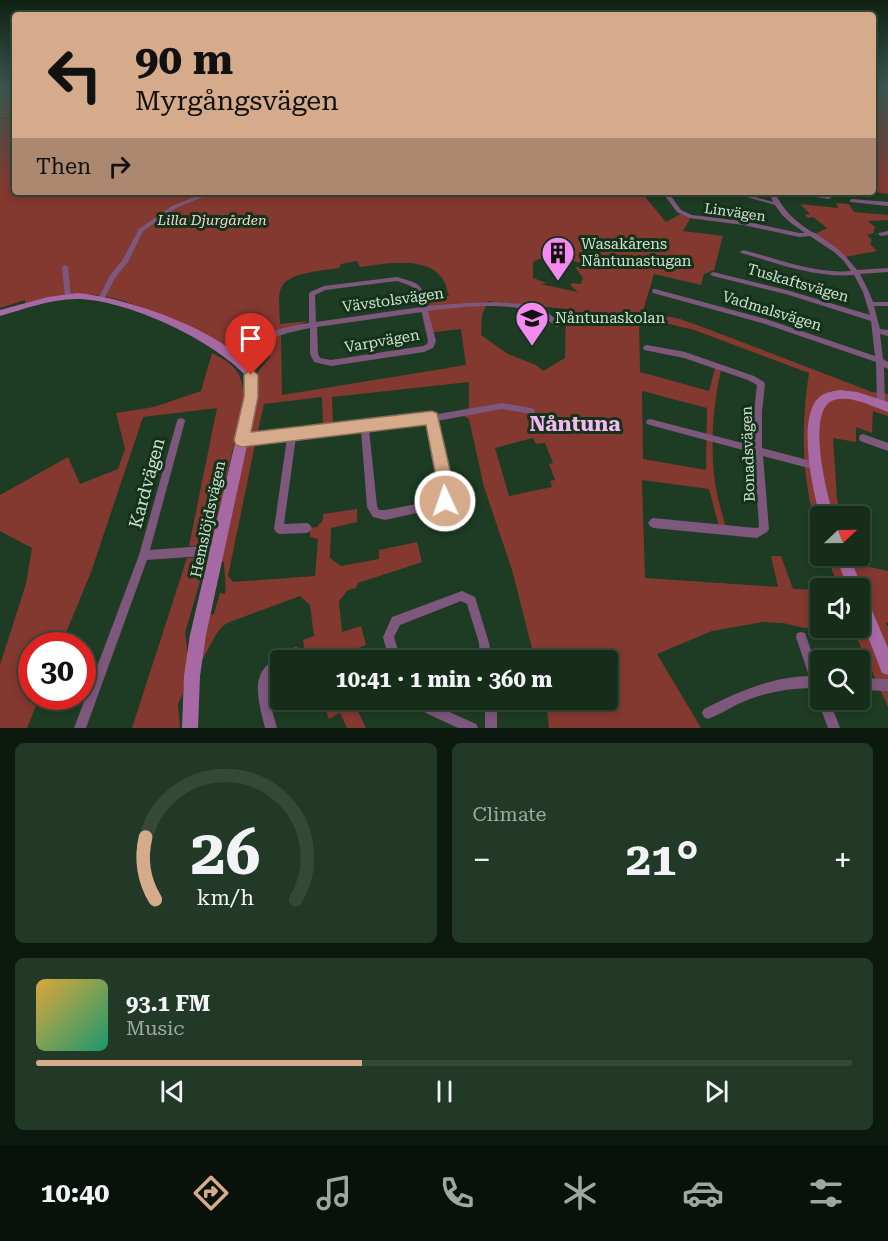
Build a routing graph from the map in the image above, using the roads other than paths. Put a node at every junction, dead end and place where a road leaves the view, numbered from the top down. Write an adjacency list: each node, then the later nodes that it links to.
1 (204, 195): 18 (street)
2 (667, 195): 10 (street, Linvägen)
3 (743, 195): 8 (street)
4 (773, 195): 8 (street)
5 (815, 195): 6 (street)
6 (829, 197)
7 (852, 201): 9 (street)
8 (776, 204): 10 (street)
9 (888, 204)
10 (813, 234): 14 (street)
11 (743, 252): 14 (street)
12 (65, 267): 17 (street)
13 (888, 270): 14 (street)
14 (856, 273): 19 (street)
15 (713, 274): 23 (street, Tuskaftsvägen)
16 (655, 291): 30 (street, Vadmalsvägen)
17 (68, 297): 18 (street, Hemslöjdsvägen); 22 (street, Hemslöjdsvägen)
18 (101, 299): 29 (street, Hemslöjdsvägen)
19 (870, 304): 20 (street); 23 (street)
20 (888, 304)
21 (425, 309): 24 (street, Vävstolsvägen); 25 (street, Vävstolsvägen); 25 (street, Varpvägen); 25 (street, Varpvägen)
22 (0, 313)
23 (874, 319): 26 (street)
24 (557, 324)
25 (313, 326): 29 (street, Vävstolsvägen)
26 (878, 331): 27 (street); 30 (street)
27 (888, 333)
28 (647, 348): 42 (street, Bonadsvägen)
29 (234, 355): 40 (street, Hemslöjdsvägen)
30 (880, 361): 31 (street, Vadmalsvägen); 32 (street)
31 (888, 366)
32 (884, 406): 43 (street)
33 (531, 411): 34 (street)
34 (432, 418): 37 (street); 37 (street)
35 (181, 421): 48 (street, Kardvägen)
36 (650, 422): 42 (street)
37 (365, 426): 38 (street)
38 (292, 434): 40 (street); 46 (street)
39 (863, 438): 41 (street)
40 (242, 440): 47 (street, Hemslöjdsvägen)
41 (888, 447)
42 (758, 451): 43 (street); 45 (street, Bonadsvägen)
43 (816, 466): 44 (street)
44 (824, 506)
45 (653, 523)
46 (307, 528)
47 (218, 550): 48 (street); 64 (street, Hemslöjdsvägen)
48 (144, 555): 63 (street, Kardvägen)
49 (870, 624): 54 (street)
50 (801, 637): 53 (street)
51 (392, 650): 52 (street)
52 (485, 650)
53 (810, 661)
54 (888, 667)
55 (270, 669): 65 (street)
56 (870, 684): 58 (street)
57 (810, 685): 62 (street)
58 (888, 685)
59 (434, 710): 66 (street)
60 (491, 710): 67 (street)
61 (827, 710): 68 (street)
62 (708, 713)
63 (80, 728)
64 (190, 728)
65 (271, 728)
66 (472, 728)
67 (491, 728)
68 (834, 728)

